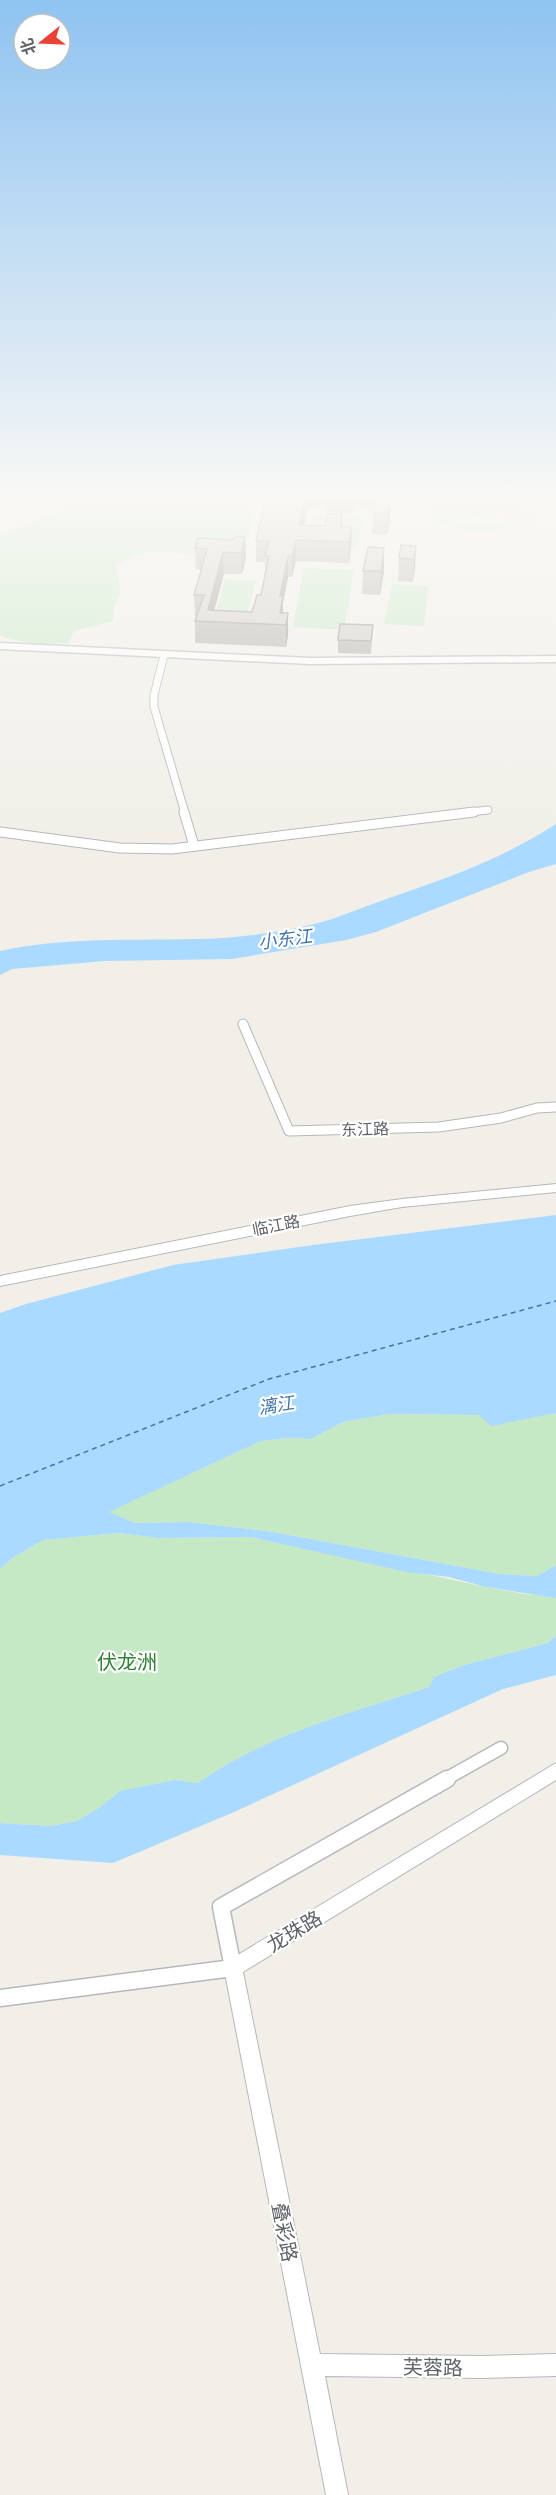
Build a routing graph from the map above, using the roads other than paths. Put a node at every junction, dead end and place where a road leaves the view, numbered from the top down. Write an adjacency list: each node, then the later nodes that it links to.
1 (0, 646): 2 (main road)
2 (164, 655): 3 (main road); 6 (street)
3 (556, 659)
4 (488, 810): 6 (street)
5 (0, 832): 6 (street)
6 (194, 846)
7 (243, 1024): 8 (street, 东江路)
8 (556, 1107)
9 (556, 1188): 10 (street, 临江路)
10 (0, 1281)
11 (501, 1748): 13 (street)
12 (556, 1771): 13 (street, 龙珠路)
13 (233, 1968): 14 (street, 龙珠路); 15 (street, 叠彩路)
14 (0, 1998)
15 (311, 2365): 16 (street, 芙蓉路); 17 (street, 叠彩路)
16 (556, 2366)
17 (337, 2495)

